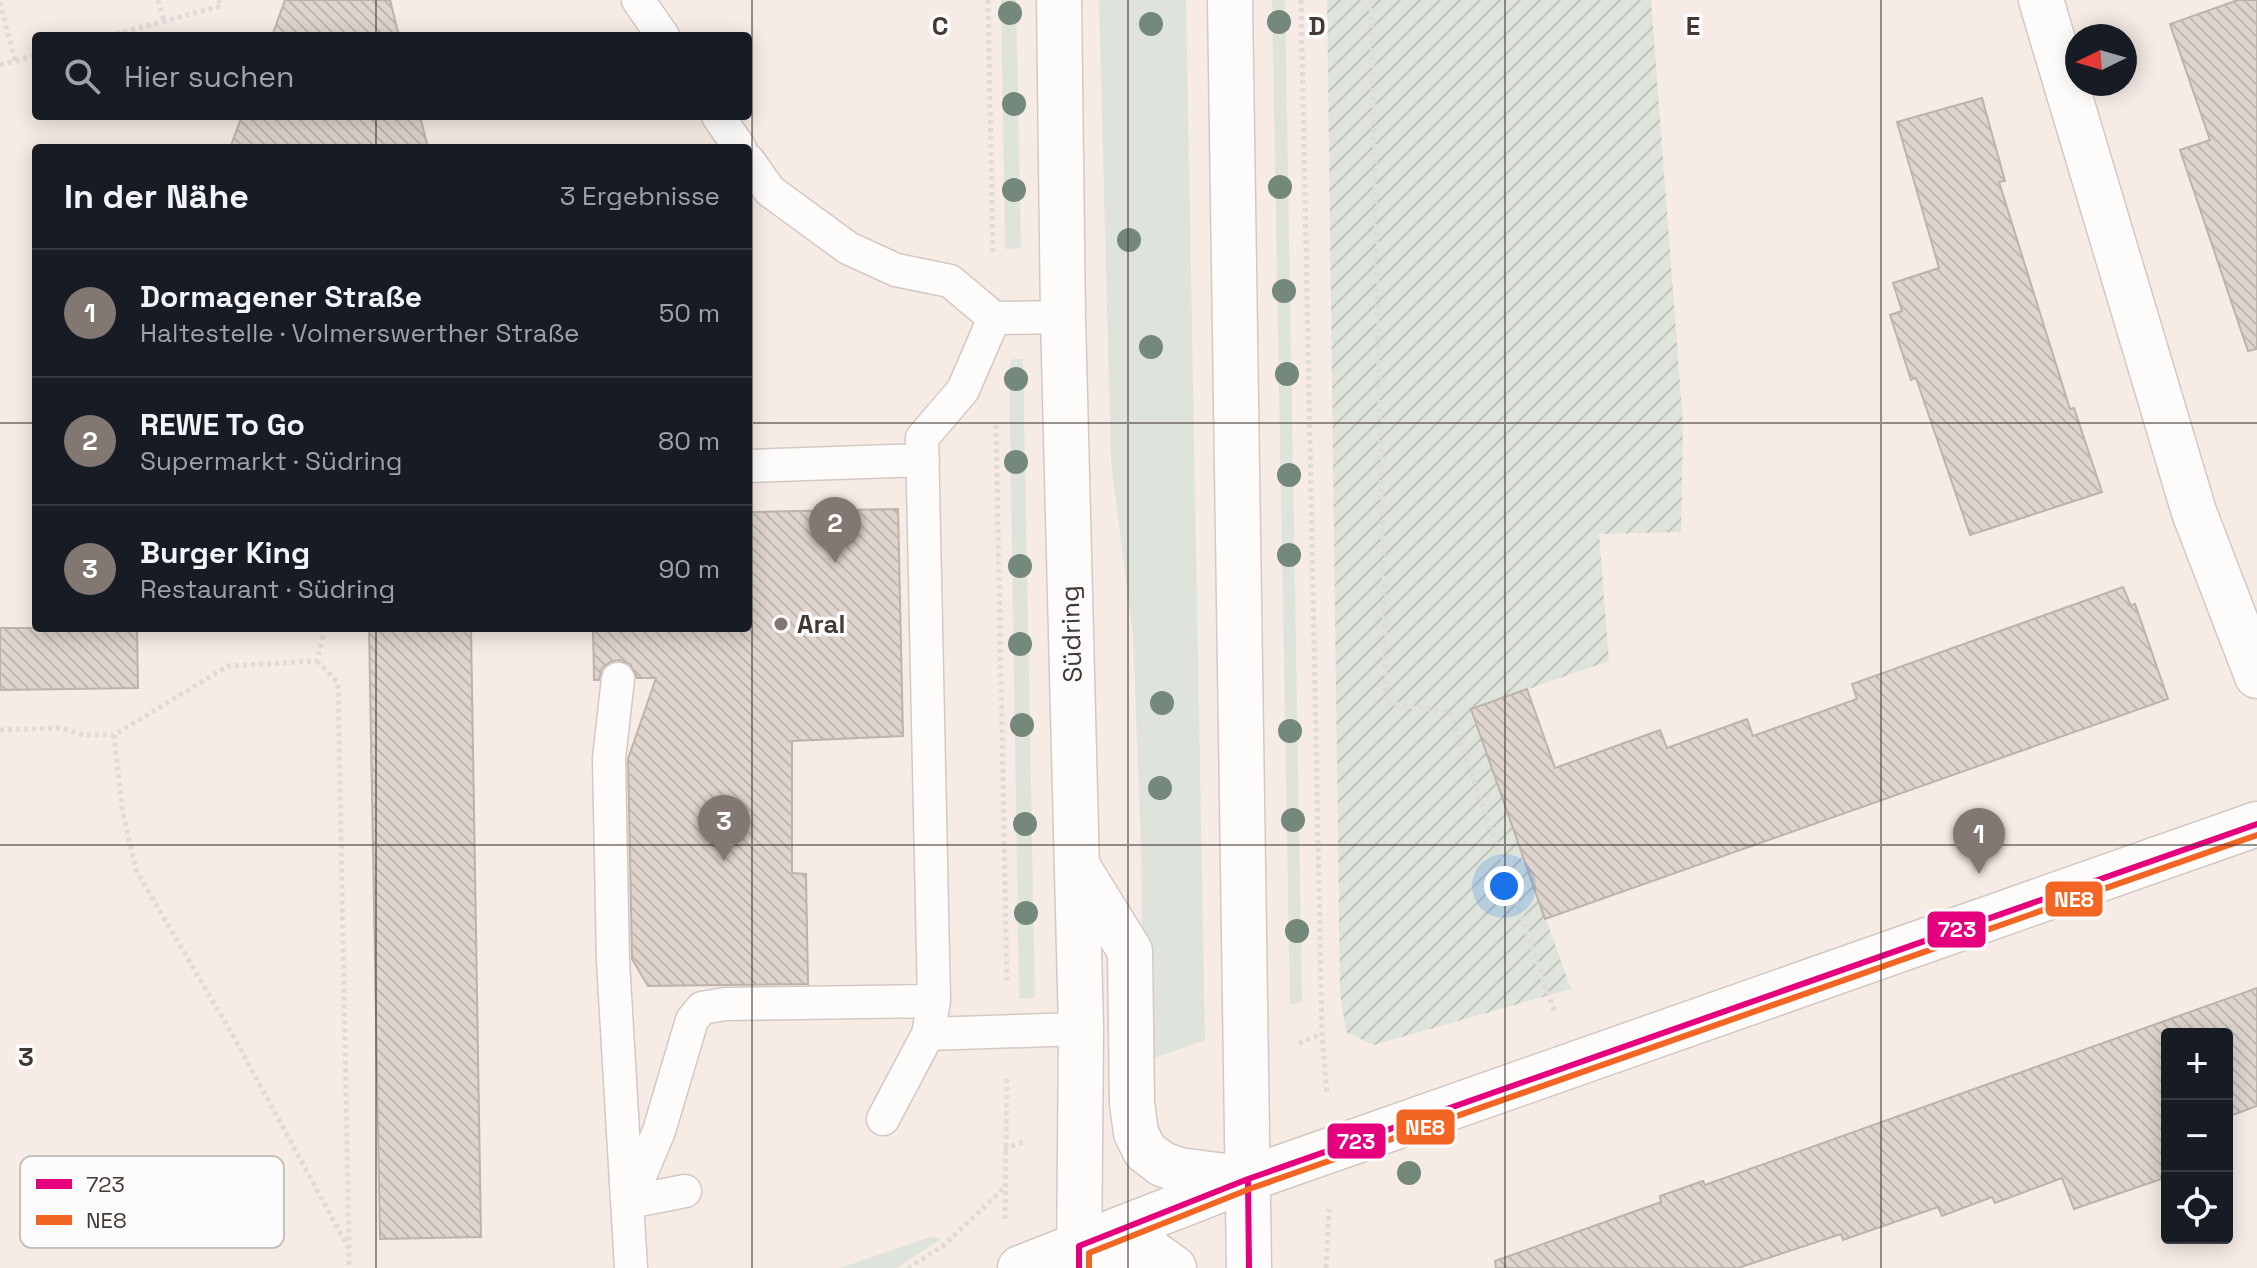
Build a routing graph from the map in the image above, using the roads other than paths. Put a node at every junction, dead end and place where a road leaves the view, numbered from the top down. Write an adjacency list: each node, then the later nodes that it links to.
1 (638, 0): 5 (lane)
2 (1059, 0): 9 (main road, Südring)
3 (1230, 0): 21 (main road)
4 (2041, 0): 13 (main road)
5 (660, 32)
6 (721, 120): 7 (lane)
7 (737, 144)
8 (752, 166): 10 (lane)
9 (1063, 317): 10 (lane); 16 (main road, Südring)
10 (994, 318): 11 (lane)
11 (923, 460): 12 (lane); 17 (lane)
12 (752, 466)
13 (2257, 676)
14 (618, 679): 23 (lane)
15 (2257, 824): 21 (main road)
16 (1078, 867): 18 (main road, Südring); 21 (main road)
17 (934, 1001): 19 (lane); 23 (lane)
18 (1081, 1029): 19 (lane); 24 (main road, Südring)
19 (928, 1034): 20 (lane)
20 (883, 1119)
21 (1248, 1179): 24 (main road); 28 (main road)
22 (685, 1191): 23 (lane)
23 (629, 1202): 25 (lane)
24 (1079, 1257): 26 (main road); 27 (main road)
25 (631, 1268)
26 (1020, 1268)
27 (1174, 1268)
28 (1249, 1268)

